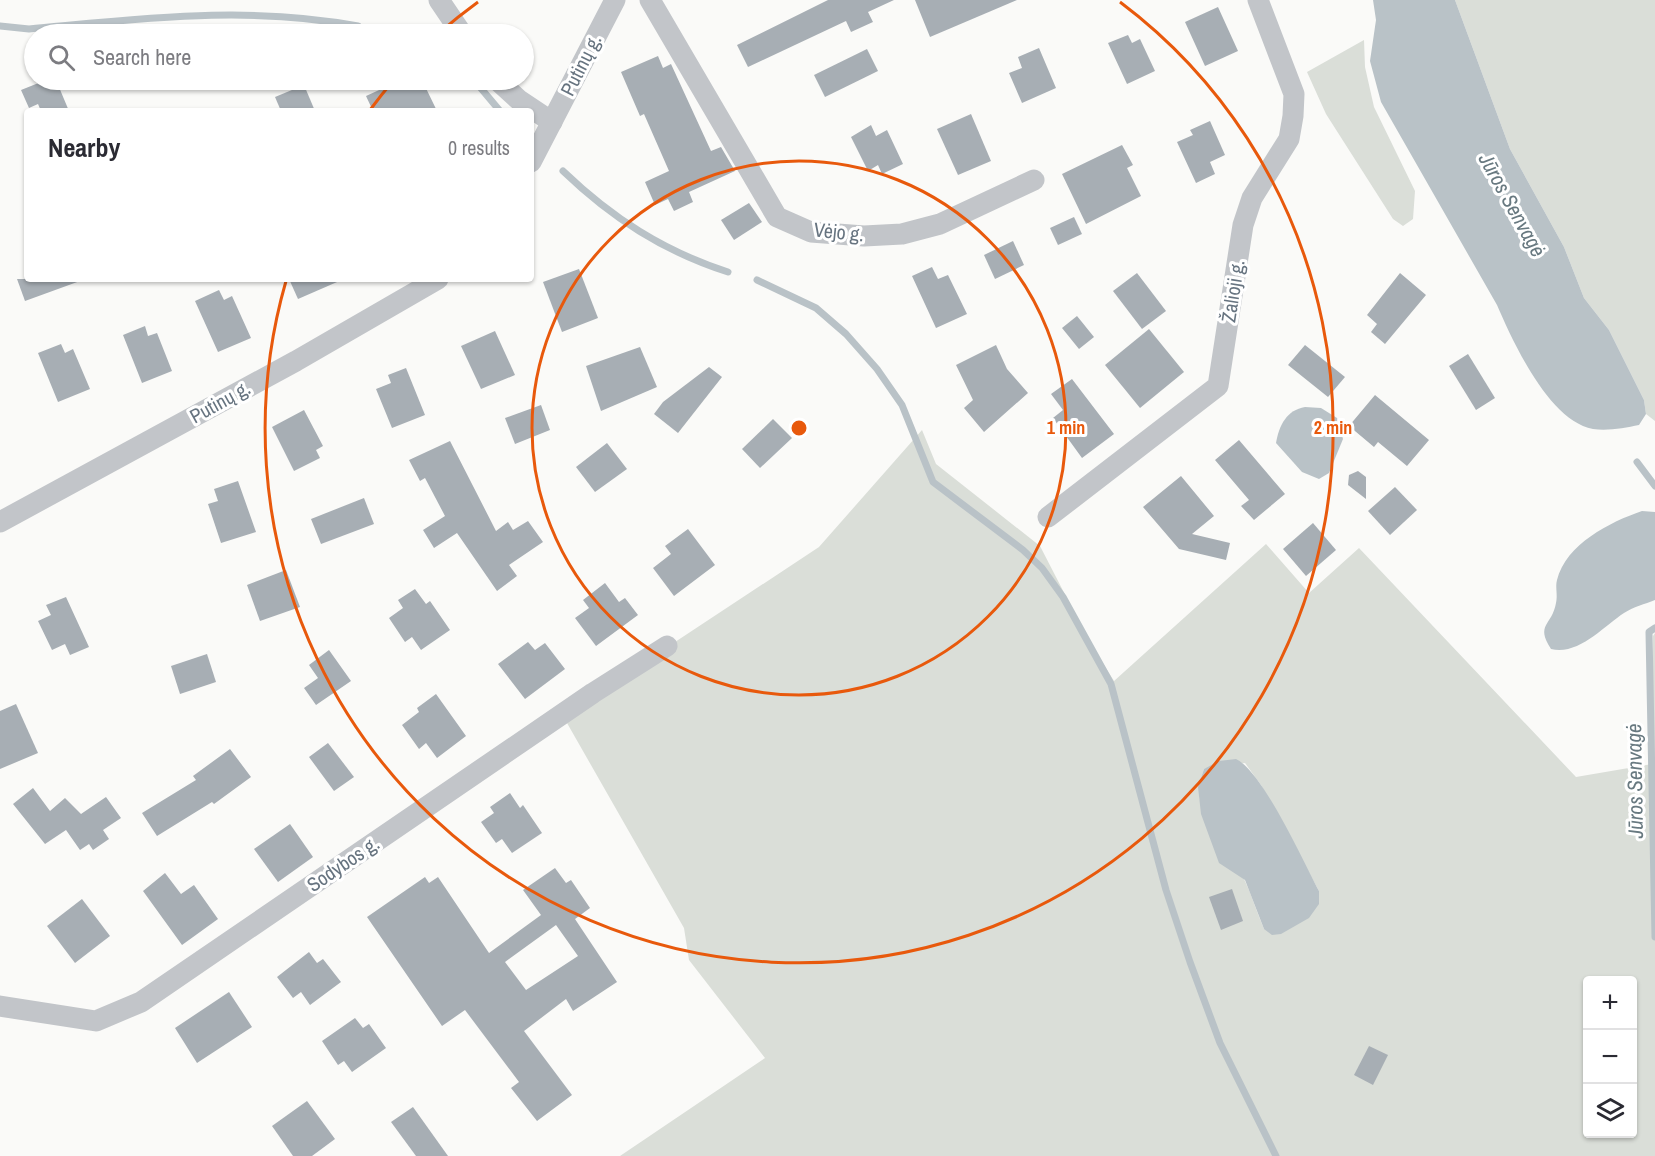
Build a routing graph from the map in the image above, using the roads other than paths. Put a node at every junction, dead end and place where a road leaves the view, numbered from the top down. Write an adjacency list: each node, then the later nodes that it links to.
1 (439, 0): 5 (street)
2 (615, 0): 9 (street, Putinų g.)
3 (650, 0): 11 (street, Vėjo g.)
4 (1258, 0): 13 (street, Žalioji g.)
5 (455, 24)
6 (508, 90): 7 (street)
7 (531, 108)
8 (534, 110): 9 (street)
9 (552, 122): 10 (street, Putinų g.)
10 (534, 156)
11 (1034, 180)
12 (433, 282): 14 (street, Putinų g.)
13 (1048, 517)
14 (0, 522)
15 (668, 646): 16 (street, Sodybos g.)
16 (0, 1006)

